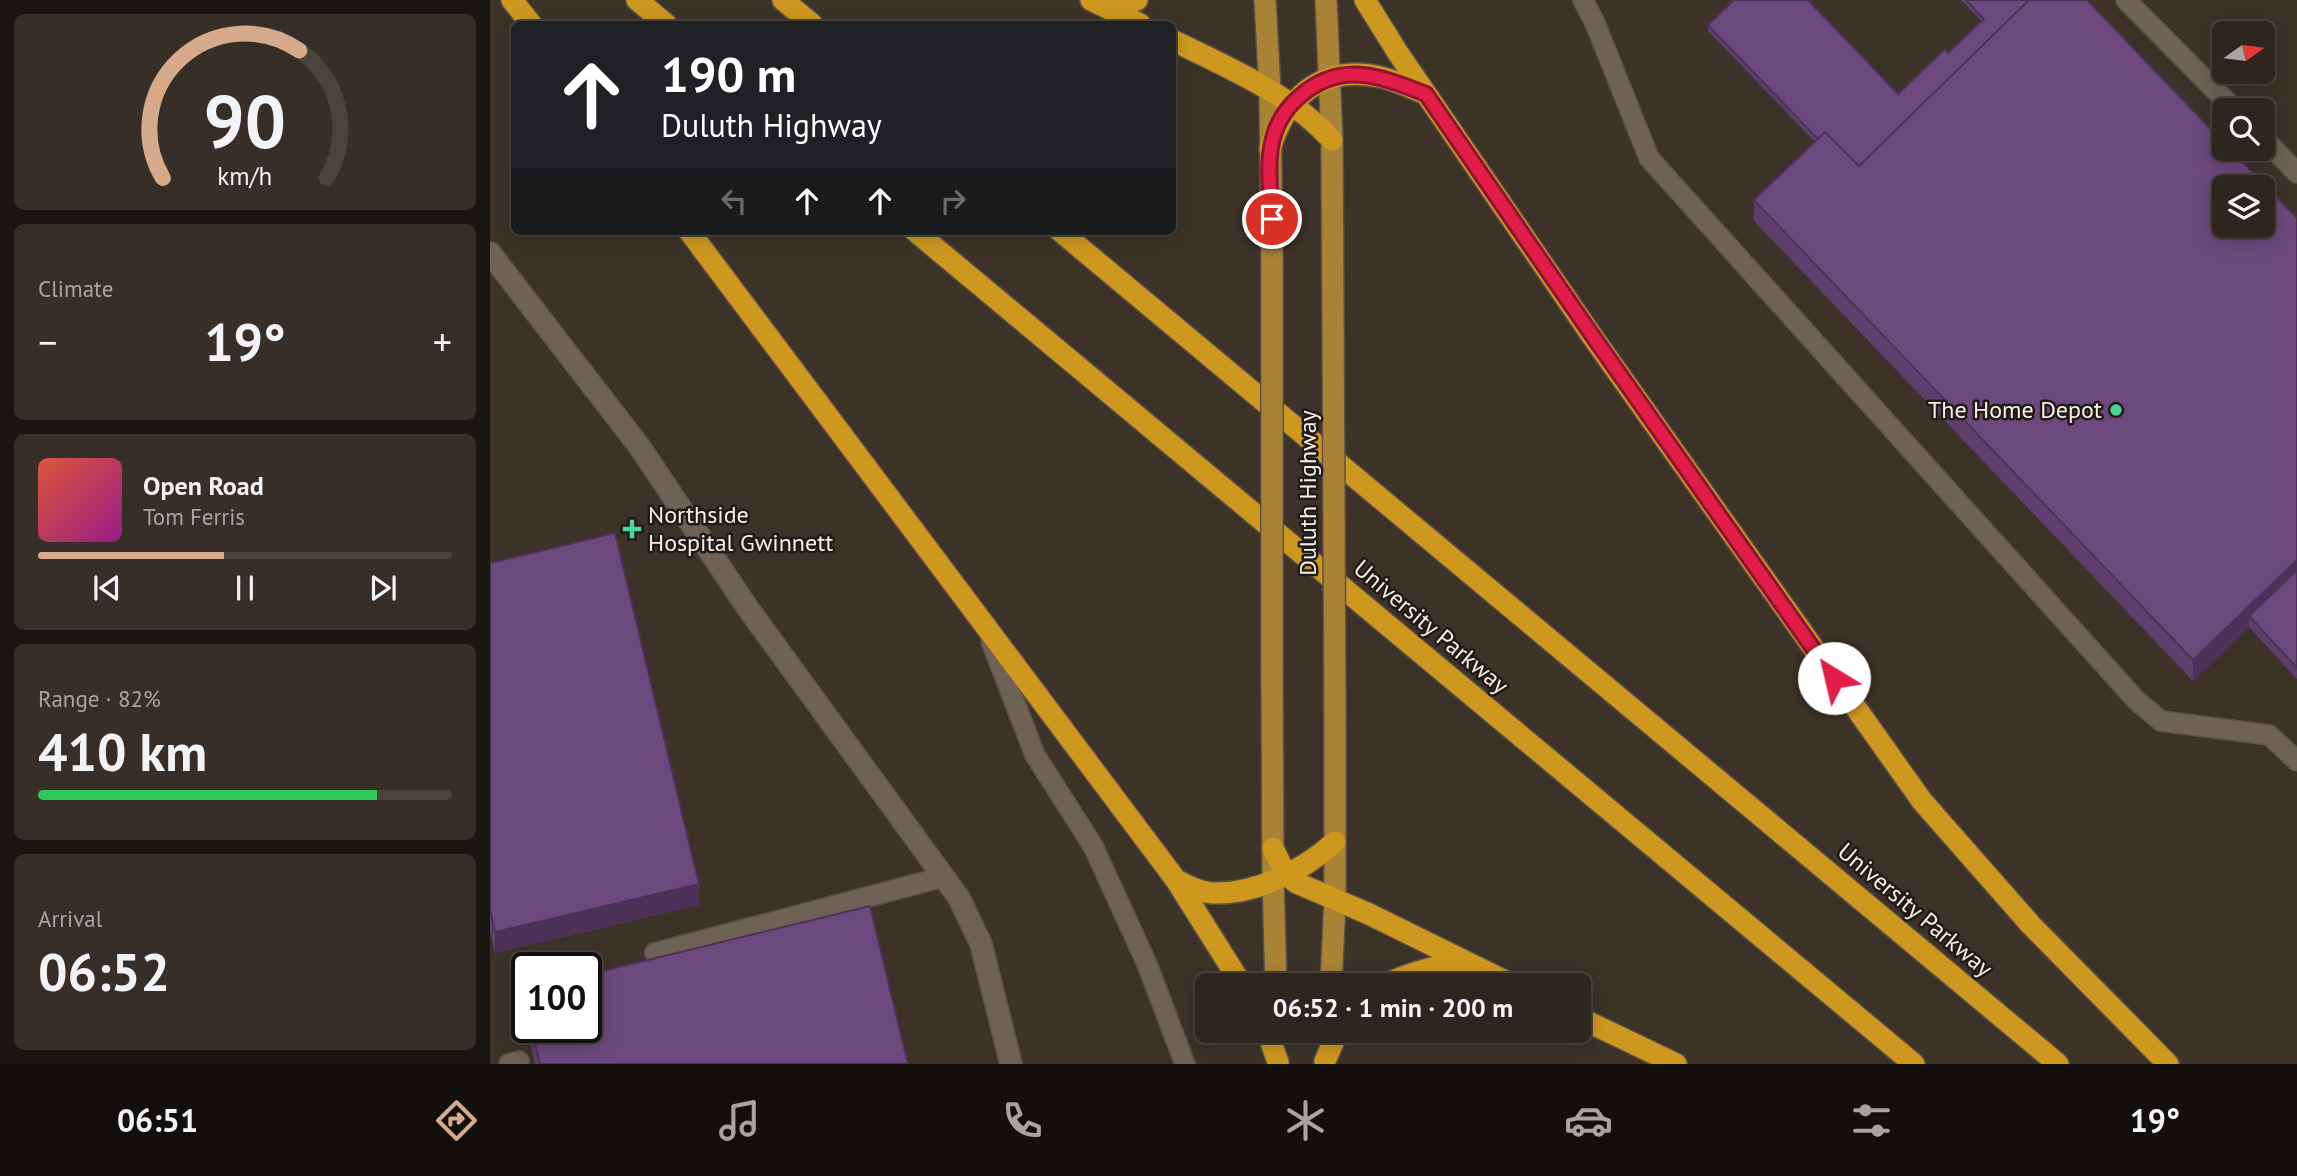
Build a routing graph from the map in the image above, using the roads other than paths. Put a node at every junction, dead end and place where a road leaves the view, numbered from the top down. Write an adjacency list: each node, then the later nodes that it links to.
1 (512, 0): 11 (highway)
2 (637, 0): 12 (highway)
3 (783, 0): 13 (highway)
4 (1137, 0): 10 (highway)
5 (1265, 0): 17 (main road, Duluth Highway)
6 (1326, 0): 16 (main road, Duluth Highway)
7 (1365, 0): 18 (highway)
8 (1583, 0): 30 (lane)
9 (2126, 0): 19 (lane)
10 (1096, 3): 14 (highway)
11 (529, 21)
12 (662, 21)
13 (808, 21)
14 (1134, 21)
15 (1176, 42): 17 (highway)
16 (1330, 77): 18 (highway); 20 (highway); 21 (main road, Duluth Highway)
17 (1270, 90): 20 (highway); 22 (main road, Duluth Highway)
18 (1426, 94): 56 (highway)
19 (2223, 98)
20 (1292, 103): 21 (highway); 22 (highway)
21 (1332, 140): 31 (main road, Duluth Highway, bridge)
22 (1270, 149): 32 (main road, Duluth Highway, bridge)
23 (2275, 150): 24 (lane)
24 (2297, 173)
25 (692, 235): 29 (highway)
26 (920, 235): 54 (highway, University Parkway)
27 (1065, 235): 55 (highway, University Parkway)
28 (490, 253): 33 (street)
29 (989, 633): 35 (highway); 52 (lane)
30 (2297, 761)
31 (1335, 842): 34 (highway); 36 (main road, Duluth Highway)
32 (1273, 848): 34 (highway)
33 (943, 877): 37 (lane); 51 (street)
34 (1280, 878): 35 (highway); 36 (highway); 40 (main road)
35 (1176, 880): 39 (highway)
36 (1335, 900): 38 (highway); 41 (main road, Duluth Highway)
37 (654, 953)
38 (1464, 962): 42 (highway); 43 (highway)
39 (1234, 973)
40 (1276, 973)
41 (1332, 973)
42 (1413, 973)
43 (1487, 973)
44 (1591, 1023): 53 (highway)
45 (1271, 1043): 49 (highway)
46 (1277, 1043): 49 (main road)
47 (1327, 1043): 50 (main road)
48 (1333, 1043): 50 (highway)
49 (1278, 1063)
50 (1325, 1063)
51 (1011, 1064)
52 (1185, 1064)
53 (1676, 1064)
54 (1914, 1064)
55 (2058, 1064)
56 (2168, 1064)

